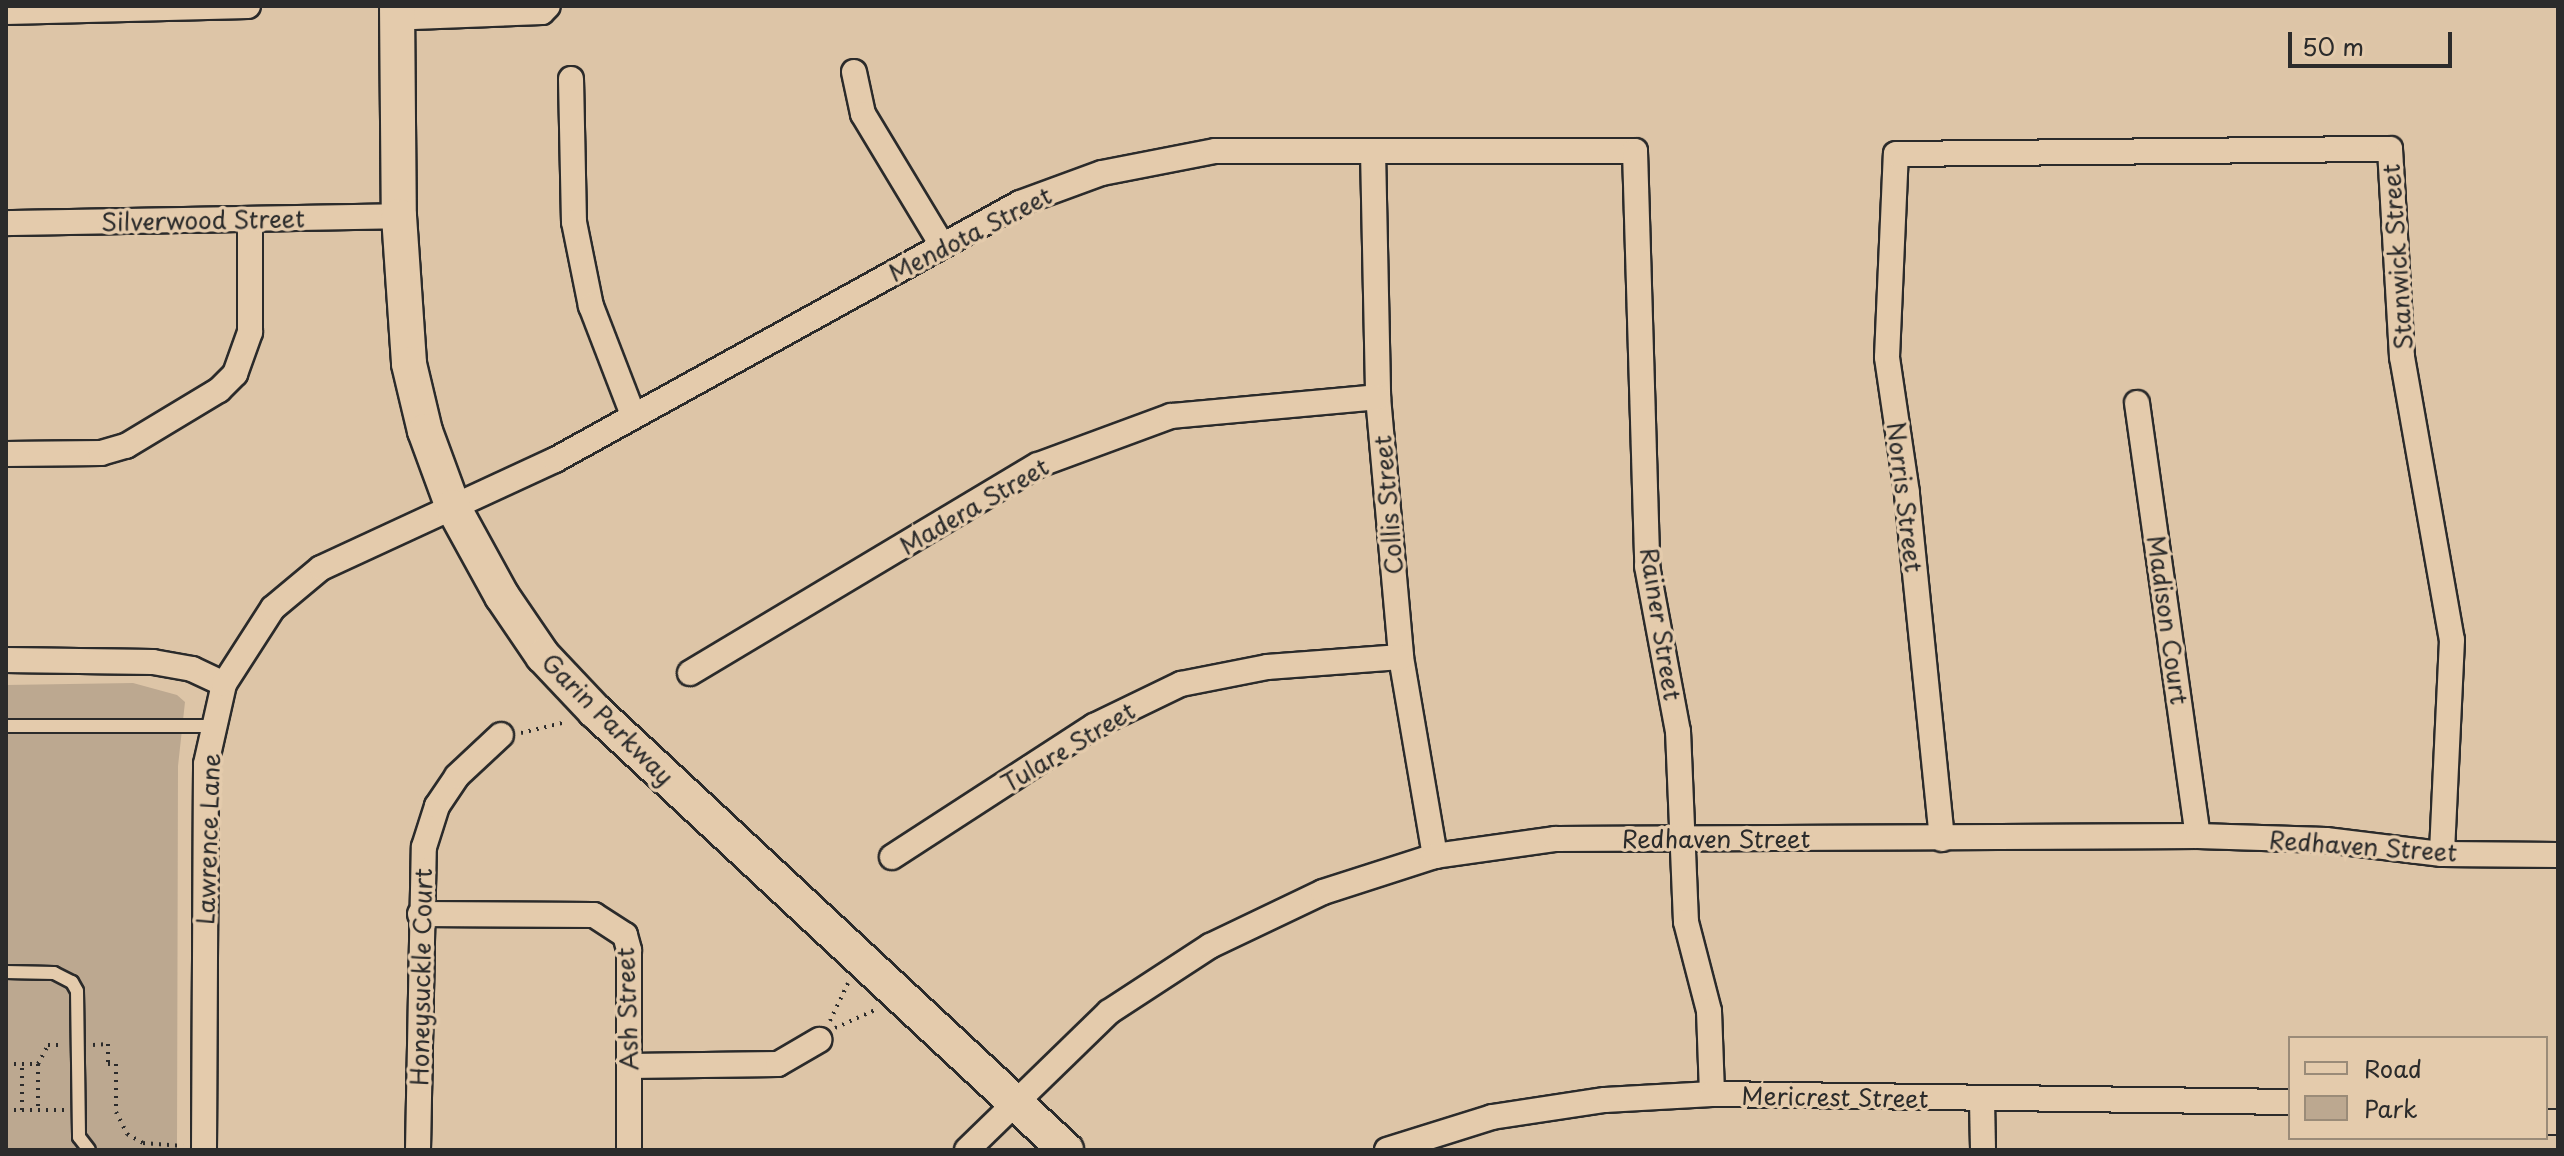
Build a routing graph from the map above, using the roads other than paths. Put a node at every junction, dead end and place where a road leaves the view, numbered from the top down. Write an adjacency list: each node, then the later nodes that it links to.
1 (248, 6): 4 (street)
2 (399, 6): 3 (street); 10 (street, Garin Parkway)
3 (548, 6)
4 (6, 12)
5 (854, 72): 13 (street)
6 (571, 79): 16 (street)
7 (1373, 151): 8 (street, Mendota Street); 13 (street, Mendota Street); 14 (street, Collis Street)
8 (1635, 151): 27 (street, Rainer Street)
9 (1896, 154): 28 (street, Norris Street); 29 (street, Stanwick Street)
10 (399, 216): 11 (street, Silverwood Street); 18 (street, Garin Parkway)
11 (250, 220): 12 (street, Silverwood Street); 17 (street)
12 (6, 223)
13 (942, 245): 16 (street, Mendota Street)
14 (1378, 397): 19 (street, Collis Street); 21 (street, Madera Street)
15 (2137, 403): 26 (street, Madison Court)
16 (633, 415): 18 (street, Mendota Street)
17 (6, 454)
18 (453, 507): 22 (street, Lawrence Lane); 39 (street, Garin Parkway)
19 (1401, 657): 31 (street, Collis Street); 32 (street, Tulare Street)
20 (6, 660): 22 (street)
21 (690, 673)
22 (224, 684): 24 (street, Lawrence Lane)
23 (6, 726): 24 (lane)
24 (214, 726): 41 (street, Lawrence Lane)
25 (501, 735): 33 (street, Honeysuckle Court)
26 (2198, 836): 28 (street, Redhaven Street); 29 (street, Redhaven Street)
27 (1682, 839): 28 (street, Redhaven Street); 31 (street, Redhaven Street); 37 (street, Rainer Street)
28 (1942, 839)
29 (2442, 854): 30 (street, Redhaven Street)
30 (2558, 855)
31 (1435, 856): 39 (street, Redhaven Street)
32 (892, 857)
33 (420, 914): 36 (street, Ash Street); 43 (street, Honeysuckle Court)
34 (6, 972): 42 (lane)
35 (819, 1039): 36 (street)
36 (629, 1066): 44 (street, Ash Street)
37 (1712, 1094): 38 (street, Mericrest Street); 47 (street, Mericrest Street)
38 (1982, 1101): 40 (street, Mericrest Street); 48 (street)
39 (1015, 1102): 45 (street, Redhaven Street); 46 (street, Garin Parkway)
40 (2288, 1102)
41 (204, 1148)
42 (89, 1150)
43 (418, 1150)
44 (629, 1150)
45 (967, 1150)
46 (1066, 1150)
47 (1387, 1150)
48 (1983, 1150)

